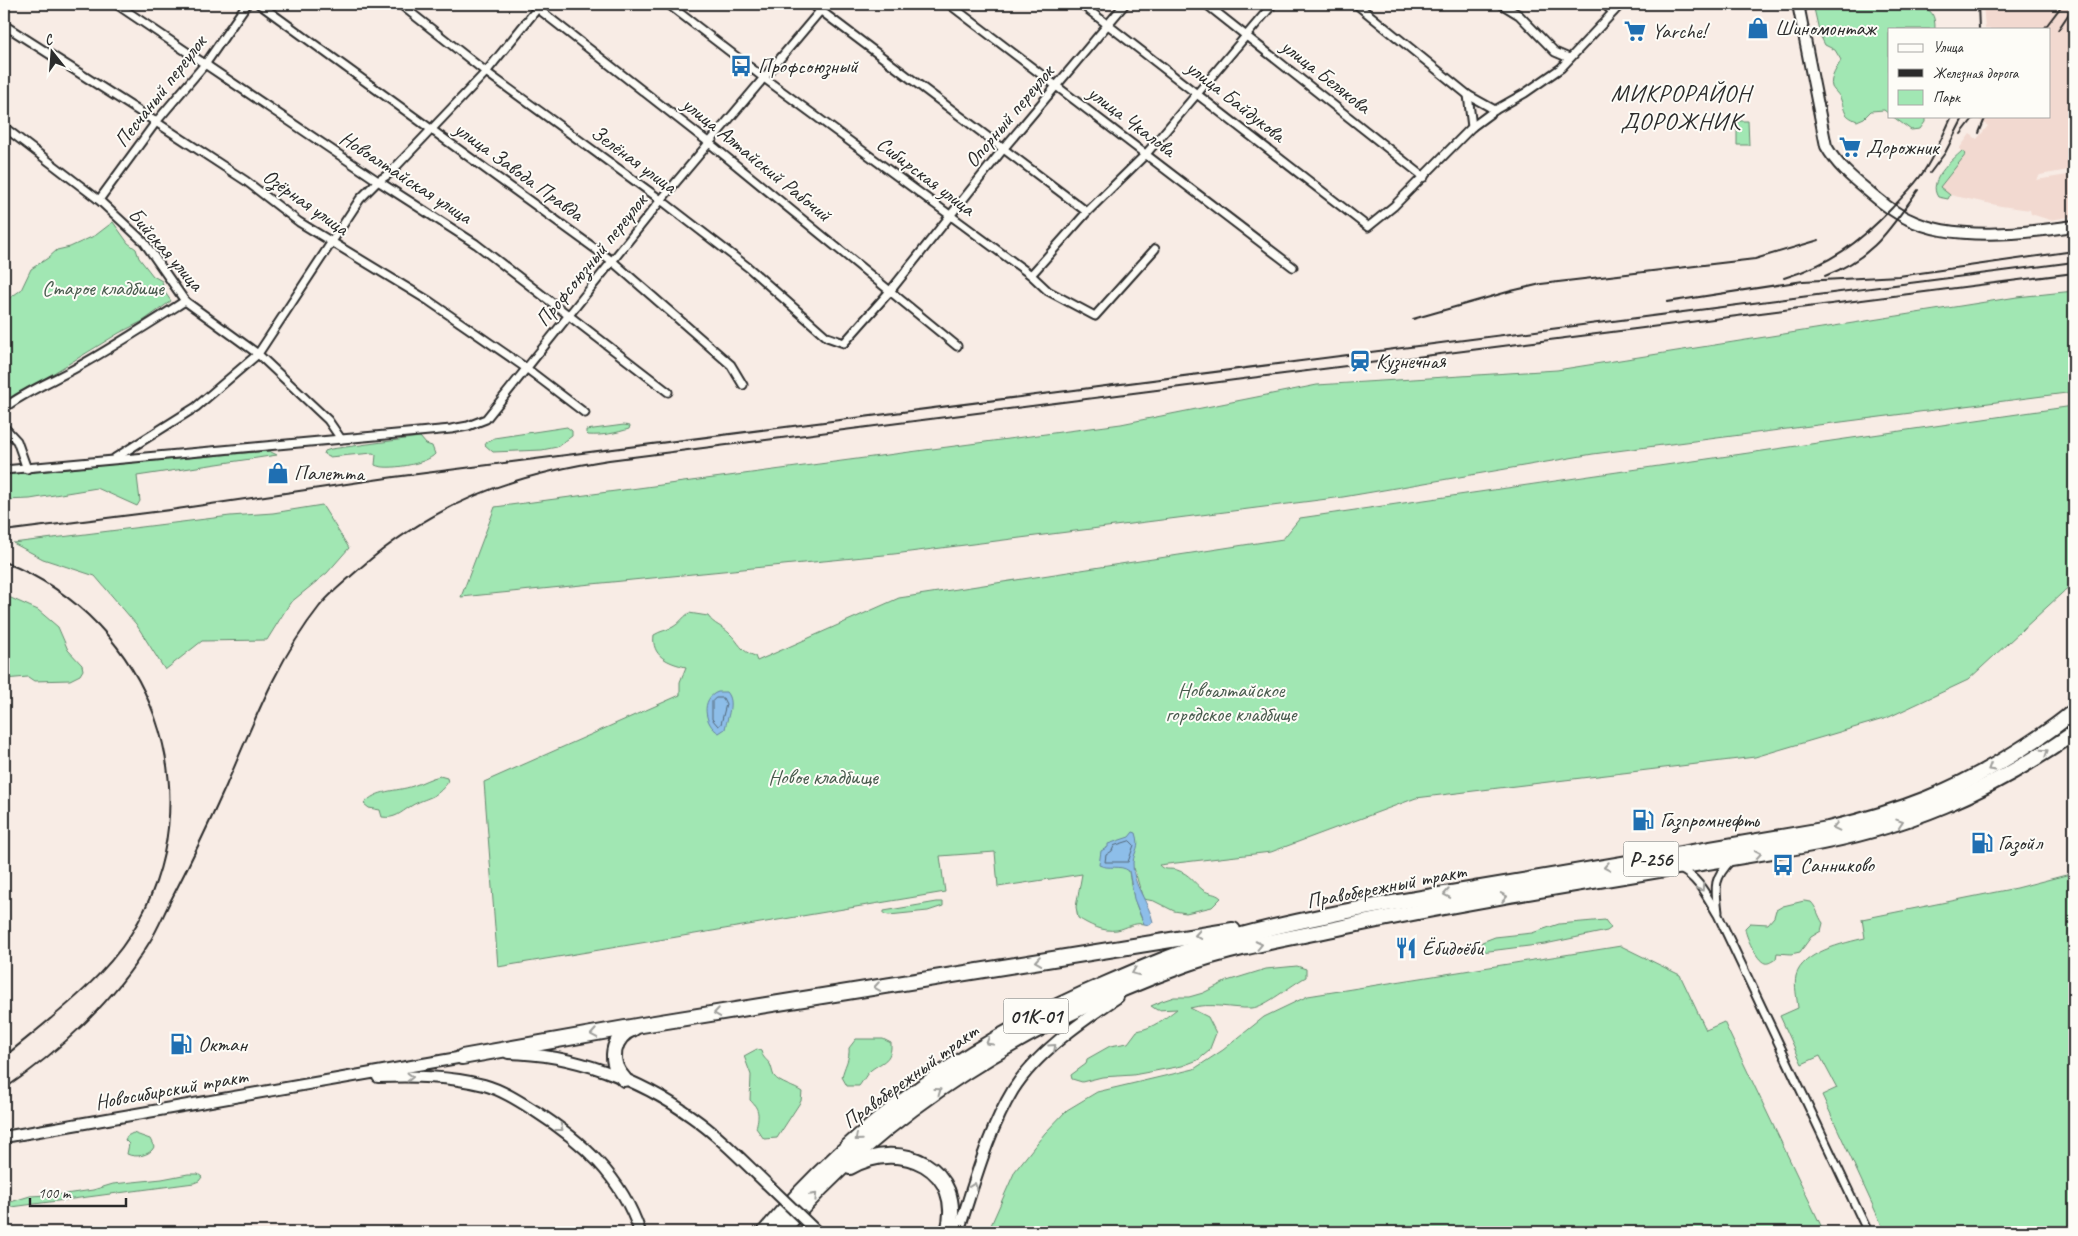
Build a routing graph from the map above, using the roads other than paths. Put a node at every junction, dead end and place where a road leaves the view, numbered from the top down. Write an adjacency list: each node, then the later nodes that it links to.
1 (116, 4): 24 (street, Новоалтайская улица)
2 (247, 4): 24 (street, Песчаный переулок)
3 (259, 4): 34 (street, улица Завода Правда)
4 (400, 4): 25 (street, Зелёная улица)
5 (668, 4): 26 (street, Сибирская улица)
6 (812, 4): 18 (street)
7 (949, 4): 27 (street, улица Чкалова)
8 (1081, 4): 20 (street, улица Байдукова)
9 (1125, 4): 20 (street, Опорный переулок)
10 (1206, 4): 22 (street, улица Белякова)
11 (1273, 4): 22 (street)
12 (1356, 4): 29 (street)
13 (1501, 4): 23 (street)
14 (1604, 4): 19 (street)
15 (1621, 4): 19 (street)
16 (1798, 4): 44 (main road)
17 (537, 5): 25 (street); 35 (street, улица Алтайский Рабочий)
18 (824, 7): 26 (street, Профсоюзный переулок); 36 (street)
19 (1613, 12): 23 (street)
20 (1108, 24): 27 (street, Опорный переулок); 28 (street, улица Байдукова)
21 (4, 25): 31 (street, Озёрная улица)
22 (1245, 34): 28 (street); 38 (street, улица Белякова)
23 (1569, 58): 30 (street)
24 (206, 63): 31 (street, Песчаный переулок); 39 (street, Новоалтайская улица)
25 (486, 72): 34 (street); 41 (street, Зелёная улица)
26 (764, 78): 35 (street, Профсоюзный переулок); 43 (street, Сибирская улица)
27 (1056, 86): 36 (street, Опорный переулок); 37 (street, улица Чкалова)
28 (1197, 93): 37 (street); 38 (street, улица Байдукова)
29 (1468, 95): 30 (street); 33 (street)
30 (1495, 110): 33 (street)
31 (156, 122): 40 (street, Песчаный переулок); 45 (street, Озёрная улица)
32 (4, 127): 40 (street, Бийская улица)
33 (1472, 127): 38 (street)
34 (433, 129): 39 (street); 47 (street, улица Завода Правда)
35 (708, 142): 41 (street, Профсоюзный переулок); 50 (street, улица Алтайский Рабочий)
36 (1004, 148): 42 (street); 43 (street, Опорный переулок)
37 (1146, 154): 42 (street); 48 (street, улица Чкалова)
38 (1424, 176)
39 (378, 181): 45 (street); 52 (street, Новоалтайская улица)
40 (99, 200): 51 (street, Бийская улица)
41 (661, 200): 47 (street, Профсоюзный переулок); 53 (street, Зелёная улица)
42 (1087, 212): 49 (street)
43 (948, 215): 49 (street, Сибирская улица); 50 (street, Опорный переулок)
44 (2074, 226)
45 (330, 242): 55 (street); 56 (street, Озёрная улица)
46 (1154, 249): 49 (street, Сибирская улица)
47 (612, 261): 52 (street, Профсоюзный переулок); 57 (street, улица Завода Правда)
48 (1293, 267)
49 (1031, 275)
50 (891, 290): 53 (street, Опорный переулок); 54 (street, улица Алтайский Рабочий)
51 (185, 301): 55 (street, Бийская улица); 59 (street)
52 (570, 315): 56 (street, Профсоюзный переулок); 58 (street, Новоалтайская улица)
53 (844, 344)
54 (957, 346)
55 (258, 354): 62 (street, Бийская улица); 63 (street)
56 (526, 368): 60 (street, Озёрная улица); 62 (street, Профсоюзный переулок)
57 (742, 385)
58 (668, 392)
59 (4, 408)
60 (585, 413)
61 (4, 427): 64 (street)
62 (342, 438): 63 (street)
63 (114, 459): 64 (street)
64 (27, 469): 65 (street)
65 (4, 470)
66 (2073, 713): 71 (highway, Правобережный тракт / Р-256, one-way to 71)
67 (2074, 733): 68 (highway, Правобережный тракт / Р-256, one-way to 67)
68 (1733, 858): 69 (highway, Правобережный тракт / Р-256); 70 (street)
69 (1678, 868): 70 (street, one-way to 70); 71 (highway, Правобережный тракт / Р-256, one-way to 69)
70 (1718, 914): 85 (street)
71 (1369, 915): 72 (highway, Правобережный тракт / 01К-01, one-way to 71); 73 (highway, one-way to 73); 80 (highway, Правобережный тракт / 01К-01, one-way to 80)
72 (1137, 984): 78 (highway, Правобережный тракт / 01К-01, one-way to 72); 84 (main road, one-way to 72)
73 (642, 1026): 74 (highway, one-way to 74); 76 (highway)
74 (462, 1057): 75 (main road); 76 (main road)
75 (344, 1078): 77 (main road, Новосибирский тракт); 79 (main road, one-way to 79)
76 (624, 1079): 82 (main road, bridge)
77 (4, 1137)
78 (832, 1178): 81 (highway, Правобережный тракт / 01К-01, one-way to 78); 83 (highway)
79 (640, 1232)
80 (765, 1232)
81 (781, 1232)
82 (817, 1232)
83 (948, 1232)
84 (958, 1232)
85 (1868, 1232)

